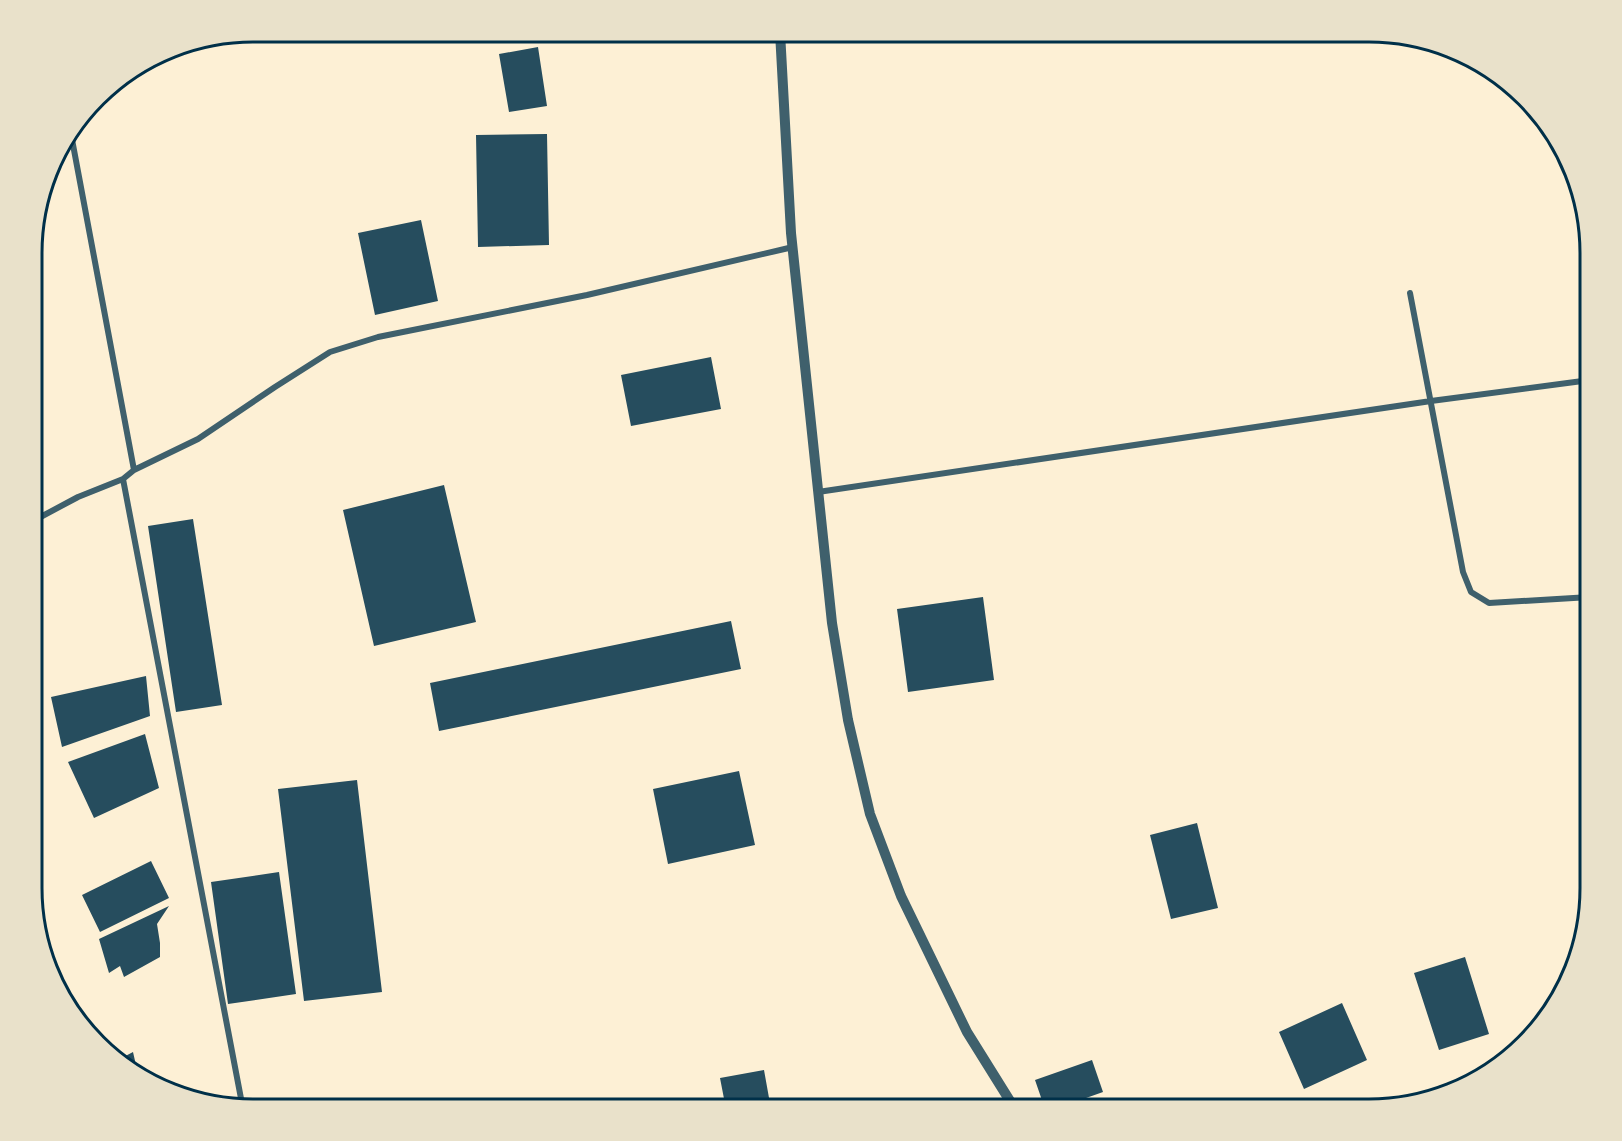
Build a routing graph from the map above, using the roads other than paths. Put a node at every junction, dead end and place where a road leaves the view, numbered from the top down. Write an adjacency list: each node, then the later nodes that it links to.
1 (781, 42): 3 (street)
2 (73, 144): 7 (street)
3 (793, 247): 7 (street); 9 (street)
4 (1410, 293): 6 (street)
5 (1580, 381): 6 (street)
6 (1431, 401): 9 (street); 11 (street)
7 (135, 470): 8 (street)
8 (123, 479): 10 (street); 12 (street)
9 (819, 492): 13 (street)
10 (42, 516)
11 (1580, 598)
12 (241, 1099)
13 (1009, 1099)

